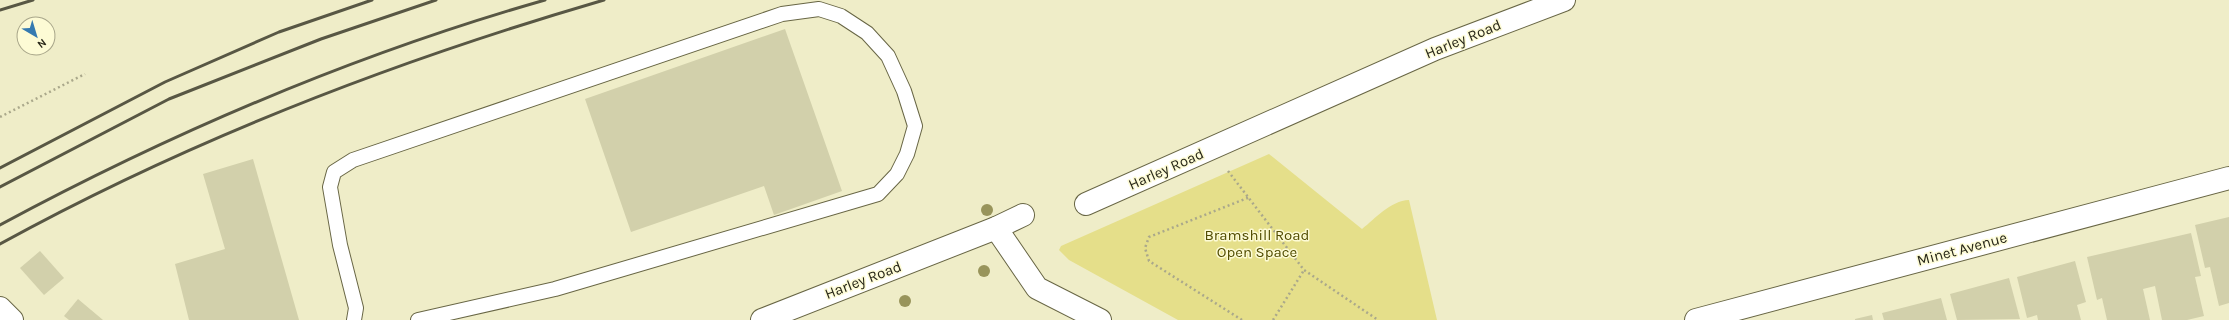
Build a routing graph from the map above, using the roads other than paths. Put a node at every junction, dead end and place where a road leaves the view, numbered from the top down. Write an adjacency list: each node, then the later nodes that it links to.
1 (1564, 0): 3 (street, Harley Road)
2 (2229, 178): 12 (street, Minet Avenue)
3 (1086, 204)
4 (1022, 215): 5 (street, Harley Road)
5 (996, 228): 10 (street, Harley Road); 11 (street)
6 (0, 308): 7 (street)
7 (12, 320)
8 (354, 320): 9 (lane)
9 (418, 320)
10 (762, 320)
11 (1100, 320)
12 (1696, 320)

